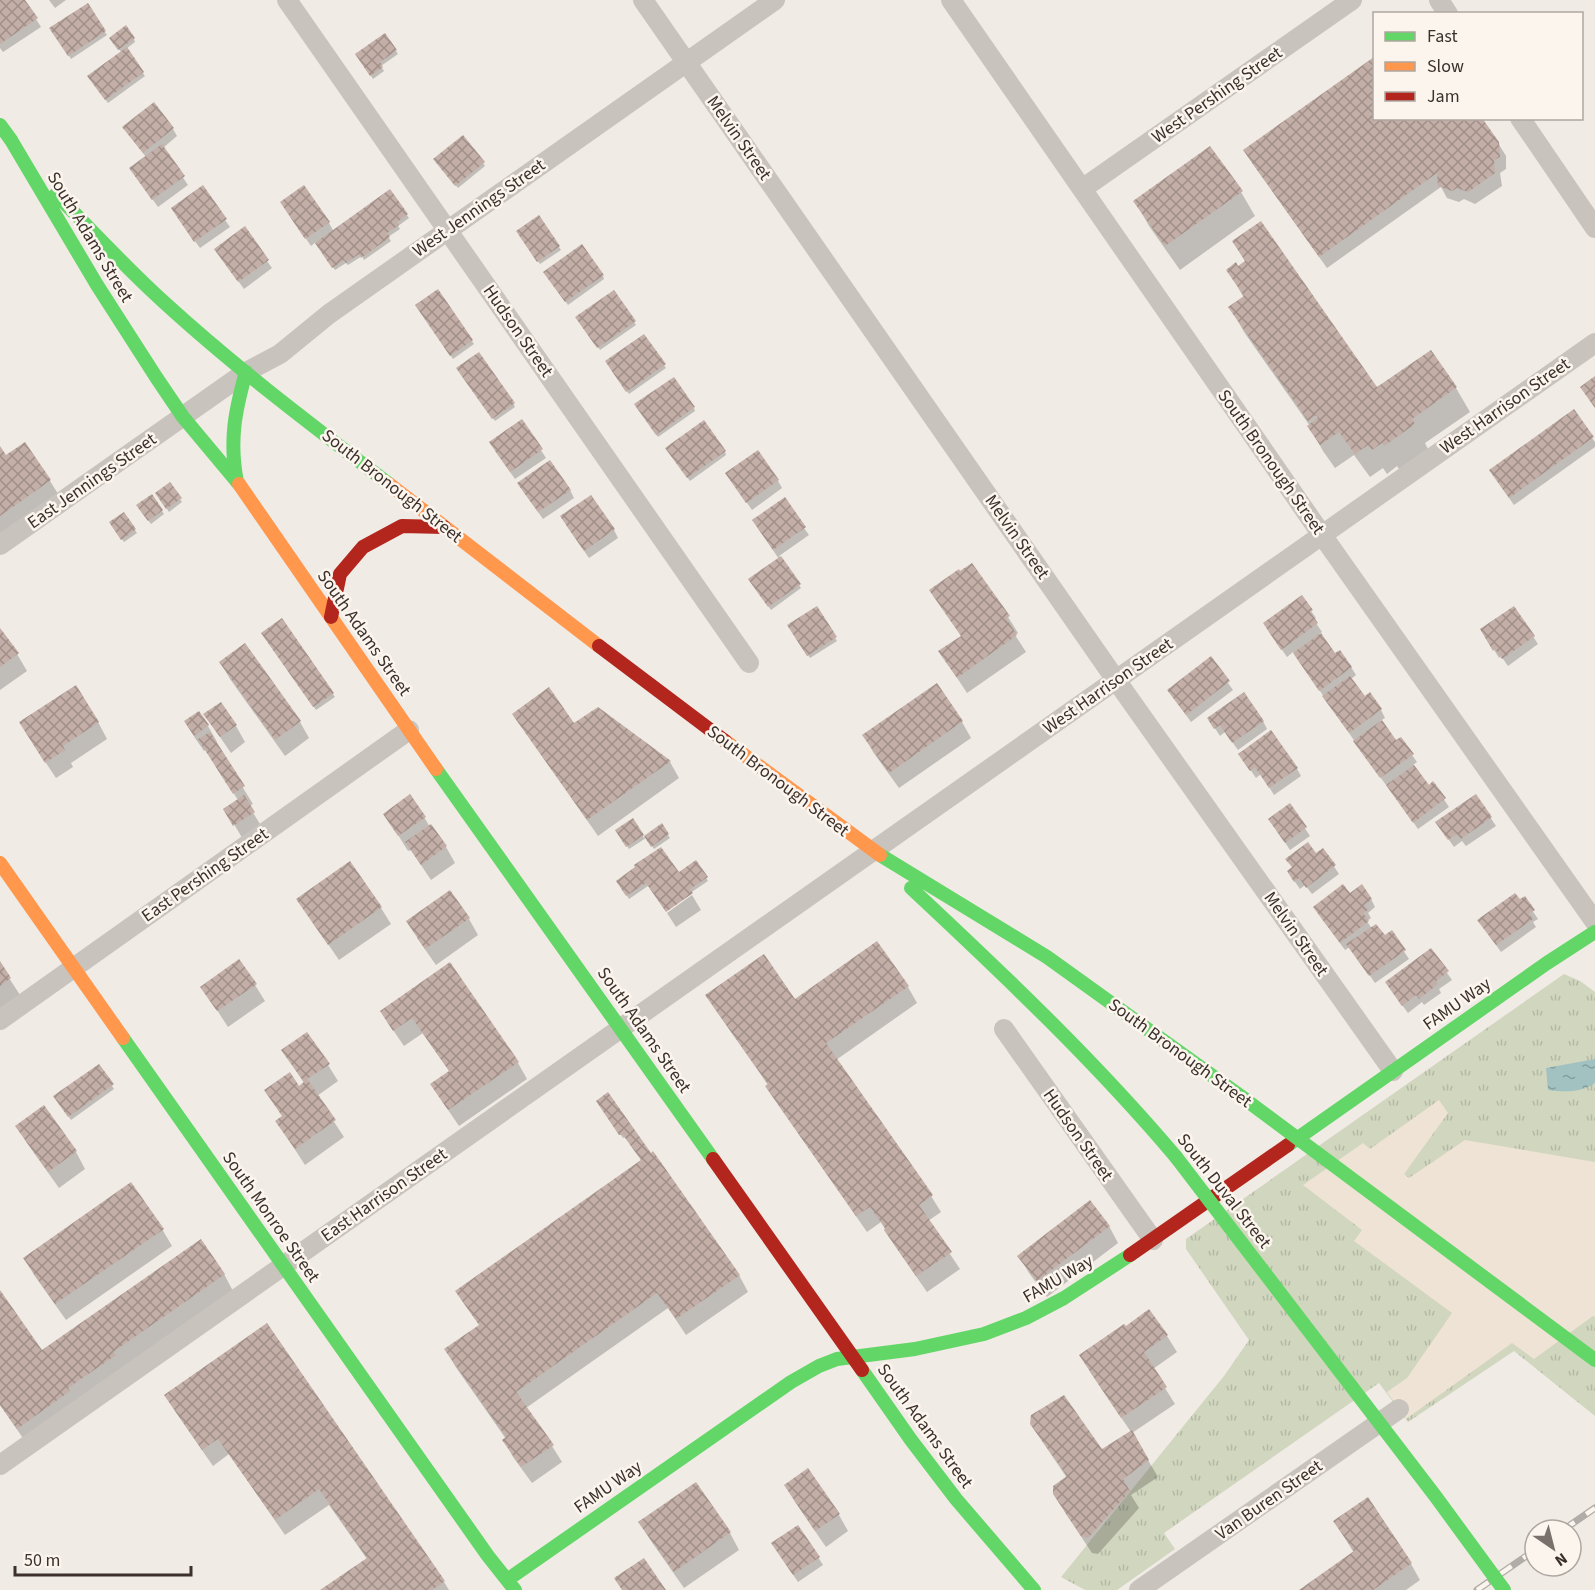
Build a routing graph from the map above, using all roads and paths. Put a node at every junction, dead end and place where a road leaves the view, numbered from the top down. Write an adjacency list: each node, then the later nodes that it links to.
1 (287, 0): 12 (street, Hudson Street)
2 (643, 0): 6 (street, Melvin Street)
3 (775, 0): 6 (street, West Jennings Street)
4 (951, 0): 10 (street, South Bronough Street)
5 (1352, 0): 10 (street, West Pershing Street)
6 (686, 62): 12 (street, West Jennings Street); 22 (street, Melvin Street)
7 (1521, 120): 11 (street)
8 (0, 125): 9 (main road, South Adams Street)
9 (11, 140): 14 (main road, South Bronough Street); 15 (main road, South Adams Street)
10 (1082, 189): 18 (street, South Bronough Street)
11 (1595, 228)
12 (447, 230): 14 (street, West Jennings Street); 21 (street, Hudson Street)
13 (1595, 343): 18 (street, West Harrison Street)
14 (246, 372): 15 (street, West Jennings Street); 16 (main road, South Adams Street); 17 (main road, South Bronough Street)
15 (183, 417): 16 (main road, South Adams Street); 19 (street, East Jennings Street)
16 (237, 482): 20 (main road, South Adams Street)
17 (444, 527): 20 (main road); 24 (main road, South Bronough Street)
18 (1322, 535): 22 (street, West Harrison Street); 26 (street, South Bronough Street)
19 (0, 545)
20 (331, 616): 23 (main road, South Adams Street)
21 (749, 663)
22 (1116, 680): 24 (street, West Harrison Street); 32 (street, Melvin Street)
23 (409, 730): 28 (street, East Pershing Street); 30 (main road, South Adams Street)
24 (873, 851): 30 (street, West Harrison Street); 36 (main road, South Bronough Street, bridge); 42 (main road, South Duval Street, bridge)
25 (0, 863): 28 (main road, South Monroe Street)
26 (1595, 922)
27 (1595, 932): 32 (main road, FAMU Way)
28 (74, 968): 29 (street, East Pershing Street); 34 (main road, South Monroe Street)
29 (0, 1020)
30 (621, 1028): 34 (street, East Harrison Street); 35 (main road, South Adams Street)
31 (1004, 1029): 33 (street, Hudson Street)
32 (1393, 1071): 33 (main road, FAMU Way)
33 (1153, 1240): 35 (main road, FAMU Way)
34 (284, 1265): 38 (street, East Harrison Street); 39 (main road, South Monroe Street)
35 (852, 1357): 39 (main road, FAMU Way); 40 (main road, South Adams Street)
36 (1595, 1360)
37 (1399, 1409): 41 (street, Van Buren Street)
38 (0, 1465)
39 (504, 1587)
40 (1034, 1590)
41 (1139, 1590)
42 (1504, 1590)

